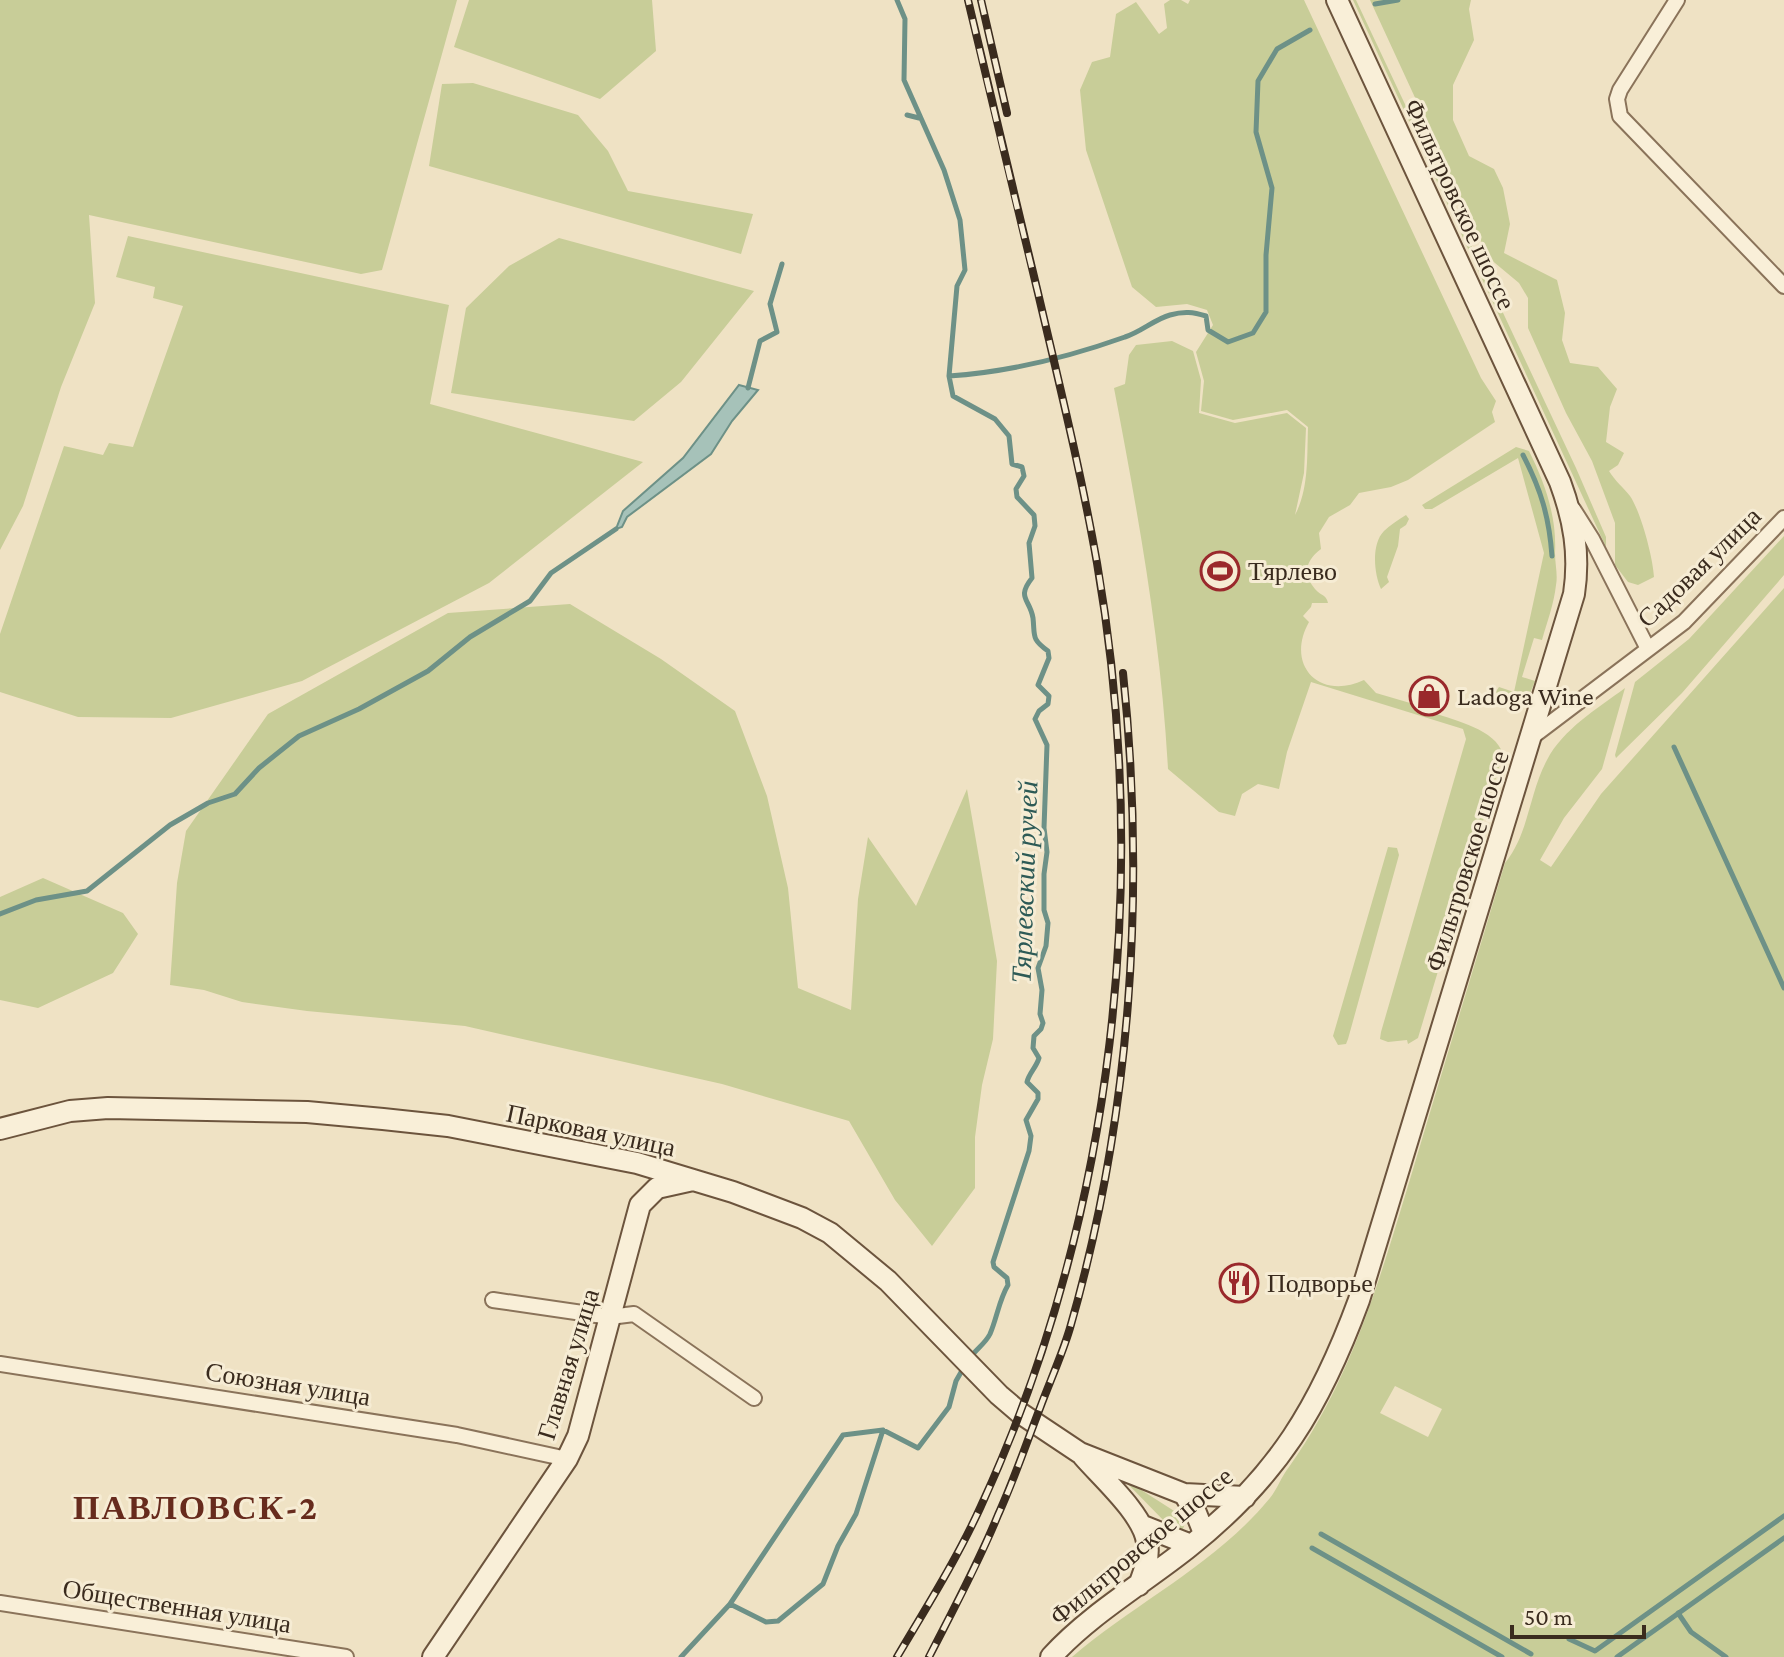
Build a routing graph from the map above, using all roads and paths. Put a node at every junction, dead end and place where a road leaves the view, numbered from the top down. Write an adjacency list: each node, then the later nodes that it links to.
1 (1337, 0): 4 (main road, Фильтровское шоссе)
2 (1677, 0): 3 (street)
3 (1784, 286)
4 (1567, 500): 6 (street); 7 (main road, Фильтровское шоссе)
5 (1784, 518): 6 (street, Садовая улица)
6 (1648, 649): 7 (street, Садовая улица)
7 (1532, 737): 19 (main road, Фильтровское шоссе)
8 (0, 1129): 9 (main road, Парковая улица)
9 (637, 1163): 10 (main road, Парковая улица); 11 (main road, Главная улица)
10 (693, 1180): 11 (main road); 16 (main road, Парковая улица)
11 (640, 1205): 13 (main road, Главная улица)
12 (493, 1300): 13 (street)
13 (610, 1317): 15 (street); 17 (main road, Главная улица)
14 (0, 1364): 17 (street, Союзная улица)
15 (754, 1398)
16 (1080, 1453): 18 (main road, Парковая улица); 20 (main road, Парковая улица)
17 (567, 1459): 25 (main road, Главная улица)
18 (1184, 1494): 19 (main road, Парковая улица); 21 (main road)
19 (1245, 1497): 21 (main road, Фильтровское шоссе)
20 (1143, 1526): 21 (main road); 22 (main road)
21 (1198, 1539): 22 (main road, Фильтровское шоссе)
22 (1139, 1585): 26 (main road, Фильтровское шоссе)
23 (0, 1603): 24 (street, Общественная улица)
24 (346, 1657)
25 (433, 1657)
26 (1051, 1657)

